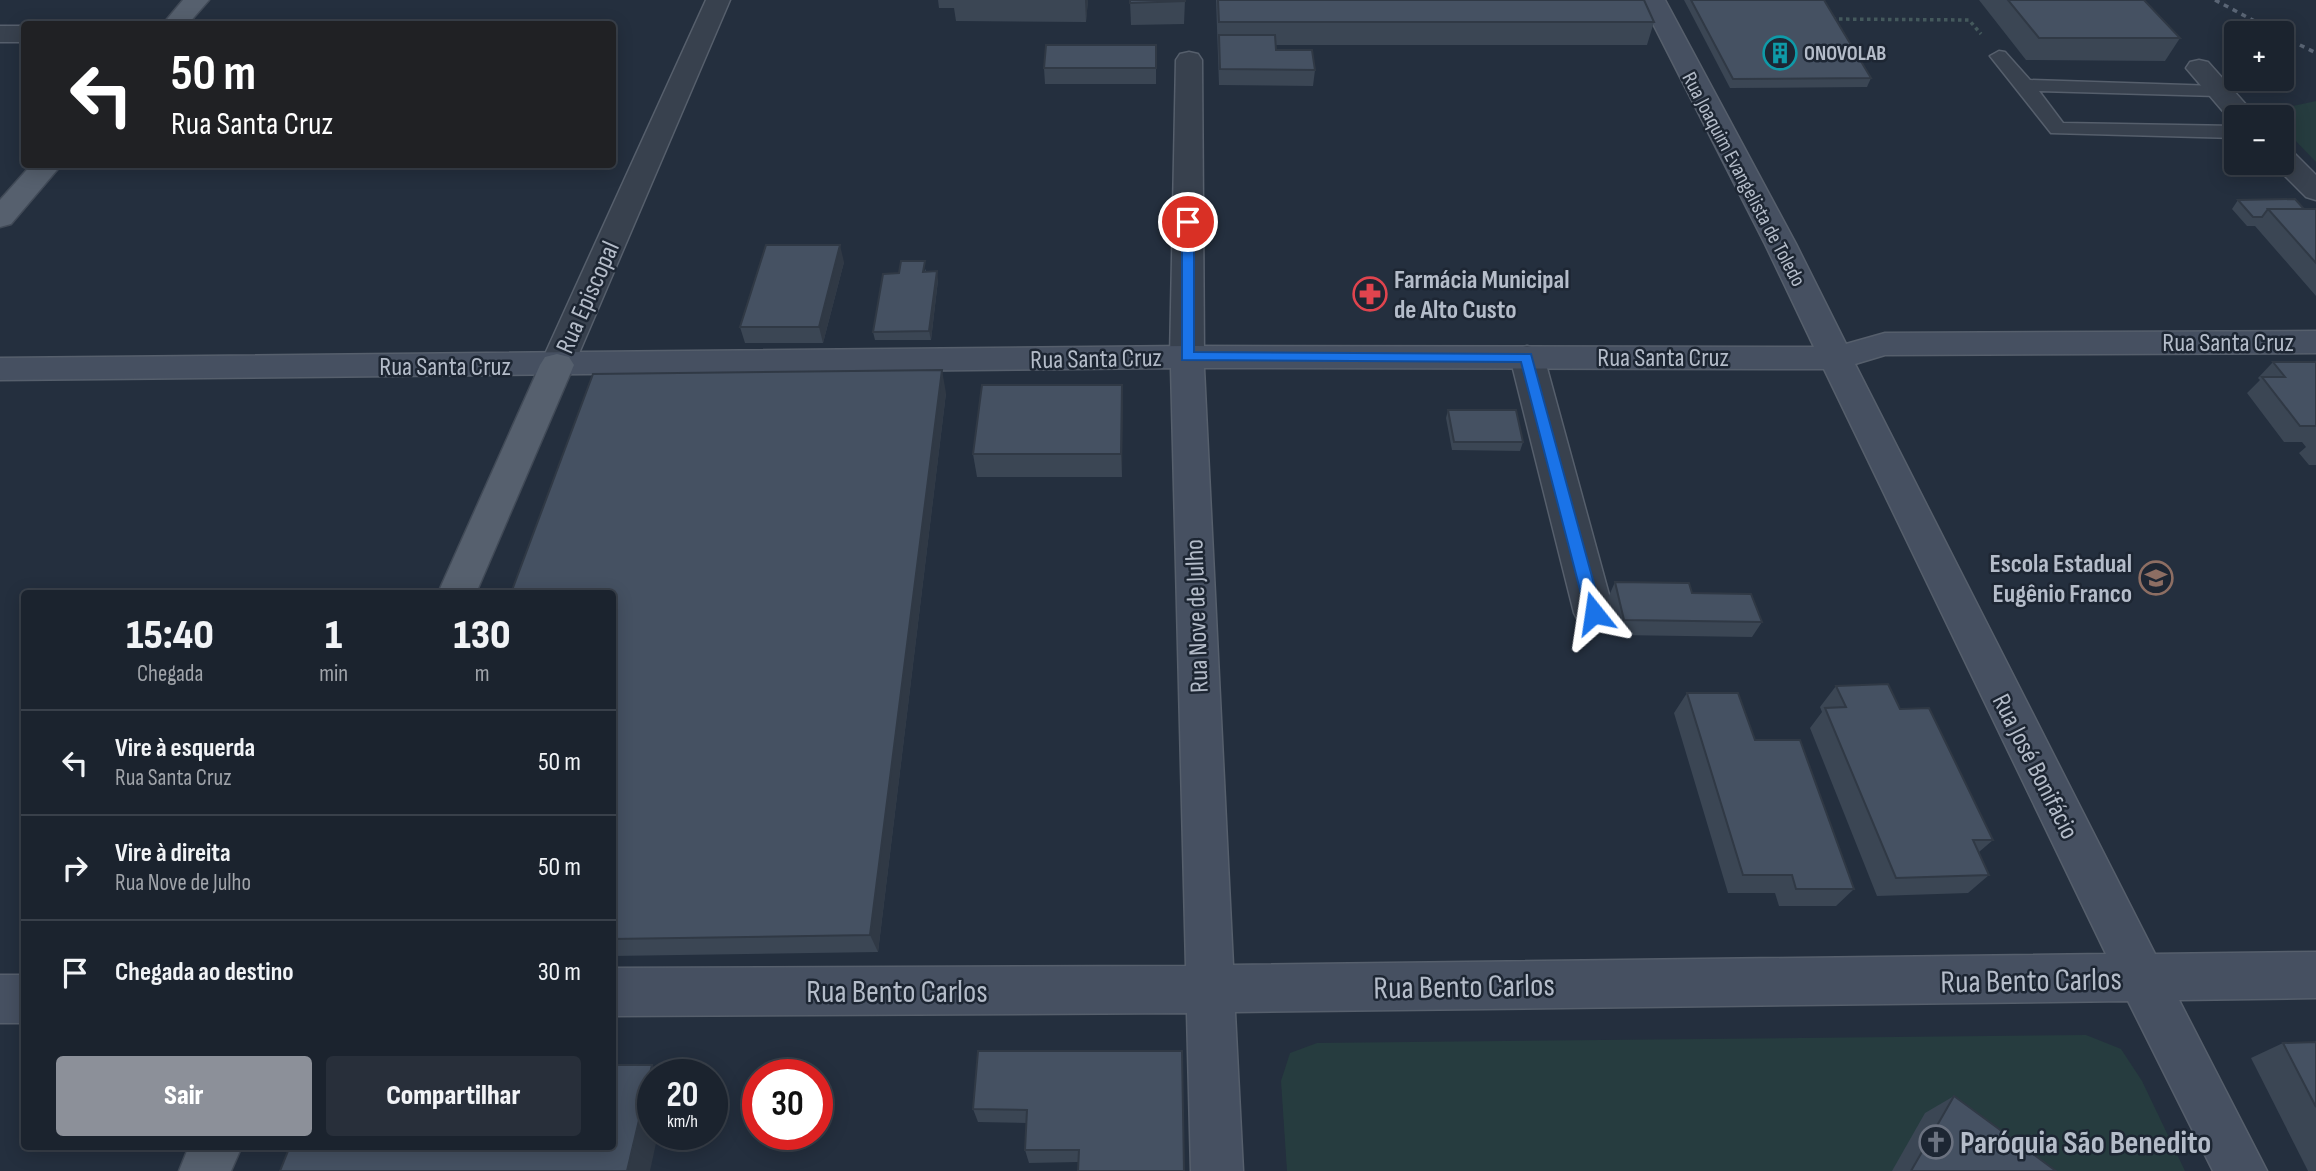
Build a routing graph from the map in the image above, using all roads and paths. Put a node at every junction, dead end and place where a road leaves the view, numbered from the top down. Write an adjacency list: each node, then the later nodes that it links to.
1 (197, 0): 5 (main road)
2 (718, 0): 23 (street, Rua Episcopal)
3 (1653, 0): 22 (main road, Rua Joaquim Evangelista de Toledo)
4 (1827, 19): 8 (path)
5 (178, 21)
6 (0, 34): 7 (street)
7 (21, 34)
8 (1999, 56): 11 (lane)
9 (1189, 60): 20 (street, Rua Nove de Julho)
10 (2199, 68): 12 (street)
11 (2025, 85): 12 (lane); 14 (lane)
12 (2217, 91): 13 (street)
13 (2232, 105)
14 (2224, 132)
15 (44, 168): 18 (main road)
16 (2294, 169): 17 (street)
17 (2316, 191)
18 (0, 218)
19 (2316, 341): 22 (main road, Rua Santa Cruz)
20 (1187, 357): 21 (main road, Rua Santa Cruz); 23 (main road, Rua Santa Cruz); 29 (main road, Rua Nove de Julho)
21 (1527, 357): 22 (main road, Rua Santa Cruz); 26 (street)
22 (1836, 358): 28 (main road, Rua José Bonifácio)
23 (557, 365): 24 (main road, Rua Santa Cruz); 25 (main road, Rua Episcopal)
24 (0, 369)
25 (458, 590)
26 (1594, 613)
27 (2316, 975): 28 (main road, Rua Bento Carlos)
28 (2142, 978): 29 (main road, Rua Bento Carlos); 36 (main road, Rua José Bonifácio)
29 (1211, 989): 30 (main road, Rua Bento Carlos); 35 (main road, Rua Nove de Julho)
30 (616, 992)
31 (0, 999): 32 (main road)
32 (21, 999)
33 (214, 1150): 34 (main road)
34 (205, 1171)
35 (1217, 1171)
36 (2241, 1171)

